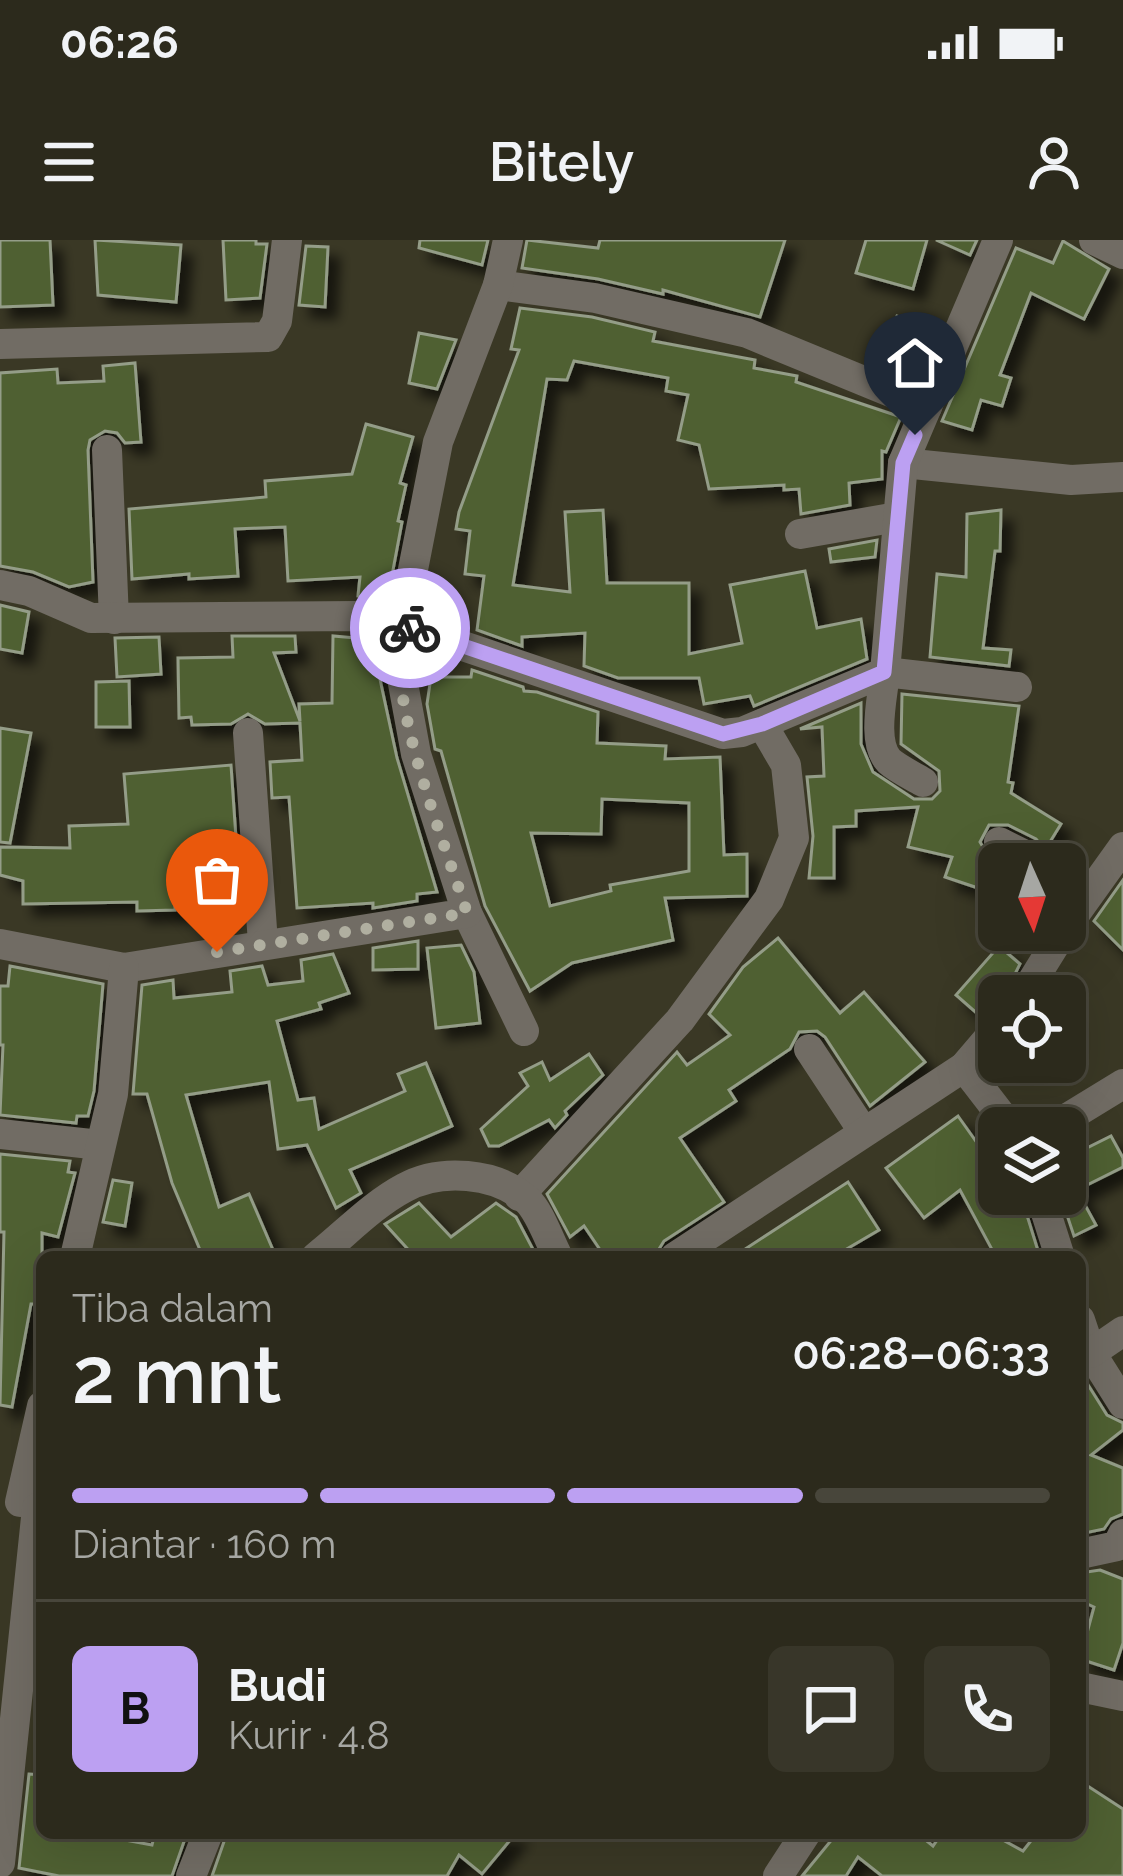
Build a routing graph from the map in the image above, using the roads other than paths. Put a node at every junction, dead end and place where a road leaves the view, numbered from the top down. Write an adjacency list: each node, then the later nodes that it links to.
1 (287, 240): 7 (street)
2 (508, 240): 6 (street)
3 (998, 240): 8 (street)
4 (1094, 240): 5 (street)
5 (1123, 254)
6 (498, 285): 8 (street); 16 (street)
7 (0, 344)
8 (927, 407): 10 (street)
9 (107, 450): 15 (street)
10 (903, 463): 11 (street); 12 (street)
11 (1123, 477)
12 (897, 517): 13 (street); 17 (street)
13 (800, 534)
14 (0, 585): 15 (street)
15 (114, 619): 16 (street)
16 (401, 626): 19 (street); 24 (street)
17 (884, 672): 18 (street); 19 (street); 21 (street)
18 (1017, 687)
19 (762, 724): 38 (street)
20 (248, 733): 26 (street)
21 (923, 782)
22 (1123, 847): 23 (street)
23 (1086, 894)
24 (467, 913): 26 (street); 28 (street)
25 (0, 944): 27 (street)
26 (263, 944): 27 (street)
27 (124, 968): 37 (street)
28 (524, 1031)
29 (808, 1049): 35 (street)
30 (978, 1050): 31 (street)
31 (964, 1066): 33 (street); 35 (street)
32 (1123, 1084): 34 (street)
33 (995, 1107)
34 (1085, 1107)
35 (863, 1131): 43 (street)
36 (0, 1134): 37 (street)
37 (100, 1145): 40 (street)
38 (519, 1196): 41 (street); 42 (street)
39 (1047, 1215): 44 (street)
40 (76, 1251)
41 (324, 1251)
42 (555, 1251)
43 (684, 1251)
44 (1058, 1251)
45 (1123, 1331): 47 (street)
46 (1086, 1340): 47 (street)
47 (1090, 1353): 48 (street)
48 (1123, 1404)
49 (36, 1441): 50 (street)
50 (25, 1505): 57 (street)
51 (1123, 1534): 52 (street)
52 (1086, 1553)
53 (1086, 1688): 54 (street)
54 (1123, 1696)
55 (206, 1839): 58 (street)
56 (802, 1839): 59 (street)
57 (0, 1863)
58 (191, 1876)
59 (778, 1876)

